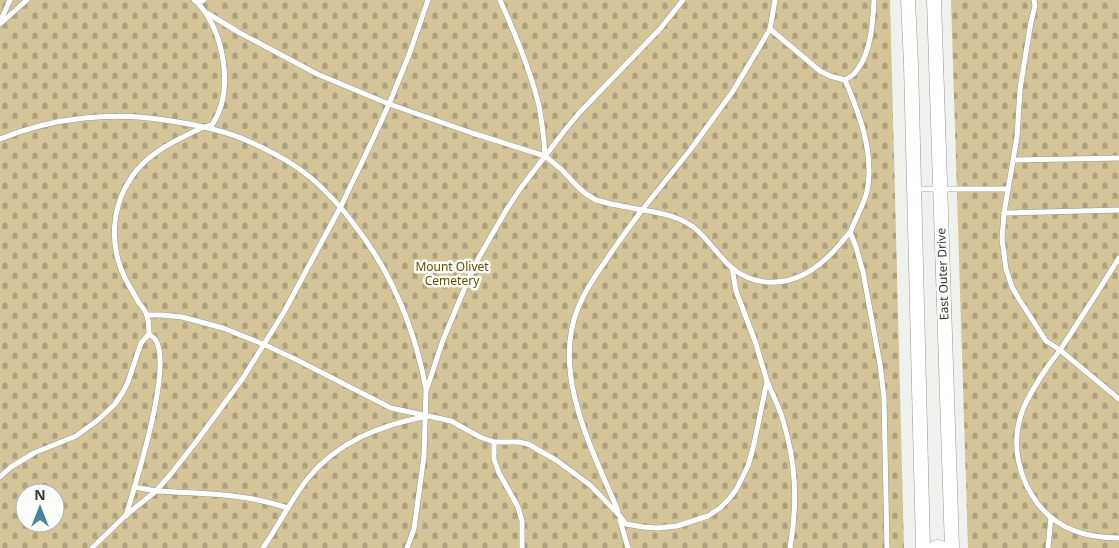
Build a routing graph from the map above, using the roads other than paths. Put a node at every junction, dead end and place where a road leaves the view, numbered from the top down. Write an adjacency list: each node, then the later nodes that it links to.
1 (10, 0): 15 (lane)
2 (27, 0): 15 (lane)
3 (204, 0): 12 (lane)
4 (428, 0): 18 (lane)
5 (500, 0): 21 (lane)
6 (683, 0): 21 (lane)
7 (775, 0): 16 (lane)
8 (874, 0): 17 (lane)
9 (908, 0): 25 (main road)
10 (934, 0): 24 (main road, East Outer Drive)
11 (1038, 0): 13 (lane)
12 (196, 2): 14 (lane)
13 (1034, 3): 23 (lane)
14 (207, 14): 18 (lane); 19 (lane)
15 (0, 24)
16 (770, 29): 17 (lane); 28 (lane)
17 (845, 80): 31 (lane)
18 (389, 104): 21 (lane); 27 (lane)
19 (204, 126): 20 (lane); 27 (lane); 34 (lane)
20 (0, 138)
21 (545, 156): 28 (lane); 39 (lane)
22 (1119, 158): 23 (lane)
23 (1014, 160): 26 (lane)
24 (940, 188): 25 (lane); 26 (lane); 61 (main road, East Outer Drive)
25 (914, 189): 58 (main road)
26 (1008, 189): 30 (lane)
27 (341, 206): 36 (lane); 39 (lane)
28 (642, 210): 33 (lane); 47 (lane)
29 (1119, 210): 30 (lane)
30 (1004, 213): 37 (lane)
31 (850, 232): 33 (lane); 57 (lane)
32 (1119, 258): 37 (lane)
33 (732, 268): 38 (lane)
34 (147, 315): 35 (lane); 36 (lane)
35 (149, 334): 43 (lane); 44 (lane)
36 (264, 344): 41 (lane); 45 (lane)
37 (1060, 350): 40 (lane); 49 (lane)
38 (767, 381): 47 (lane); 56 (lane)
39 (426, 391): 41 (lane)
40 (1119, 399)
41 (426, 416): 42 (lane); 46 (lane); 53 (lane)
42 (494, 442): 47 (lane); 54 (lane)
43 (0, 477)
44 (134, 487): 45 (lane); 48 (lane)
45 (156, 491): 46 (lane); 48 (lane)
46 (288, 508): 52 (lane)
47 (619, 515): 55 (lane)
48 (125, 516): 51 (lane)
49 (1051, 517): 50 (lane); 62 (lane)
50 (1119, 538)
51 (92, 548)
52 (264, 548)
53 (407, 548)
54 (522, 548)
55 (628, 548)
56 (790, 548)
57 (887, 548)
58 (923, 548)
59 (934, 548): 60 (main road)
60 (941, 548)
61 (952, 548)
62 (1048, 548)

